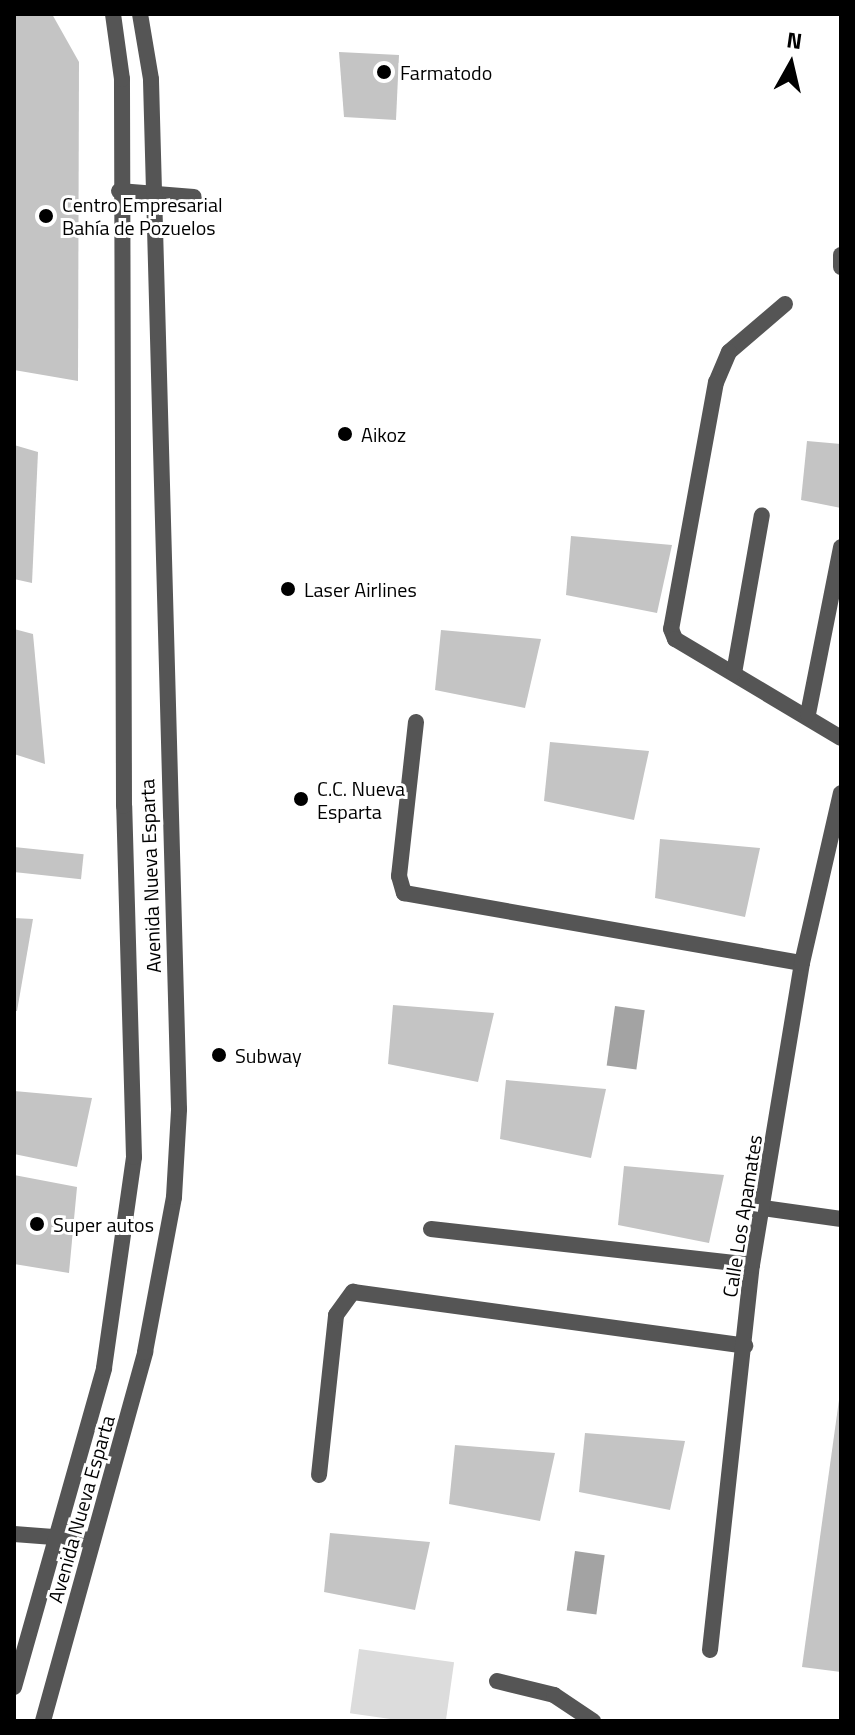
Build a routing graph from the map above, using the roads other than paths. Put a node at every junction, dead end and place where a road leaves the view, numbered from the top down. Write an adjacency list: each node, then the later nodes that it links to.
1 (113, 14): 3 (street, Avenida Nueva Esparta)
2 (140, 14): 4 (street, Avenida Nueva Esparta)
3 (119, 191): 4 (street); 23 (street, Avenida Nueva Esparta)
4 (153, 193): 5 (street); 25 (street, Avenida Nueva Esparta)
5 (194, 197)
6 (841, 255): 7 (street)
7 (841, 267)
8 (785, 304): 11 (street)
9 (762, 515): 11 (street)
10 (841, 547): 12 (street)
11 (734, 673): 12 (street)
12 (808, 714): 14 (street)
13 (416, 722): 16 (street)
14 (841, 738)
15 (841, 793): 16 (street, Calle Los Apamates)
16 (802, 963): 17 (street, Calle Los Apamates)
17 (763, 1208): 18 (street); 20 (street, Calle Los Apamates)
18 (841, 1219)
19 (431, 1229): 20 (street)
20 (752, 1265): 21 (street, Calle Los Apamates)
21 (745, 1346): 22 (street); 26 (street, Calle Los Apamates)
22 (319, 1475)
23 (54, 1533): 24 (street); 25 (street); 28 (street, Avenida Nueva Esparta)
24 (14, 1534)
25 (93, 1540): 29 (street, Avenida Nueva Esparta)
26 (710, 1650)
27 (497, 1681): 30 (street)
28 (14, 1687)
29 (43, 1721)
30 (593, 1721)

